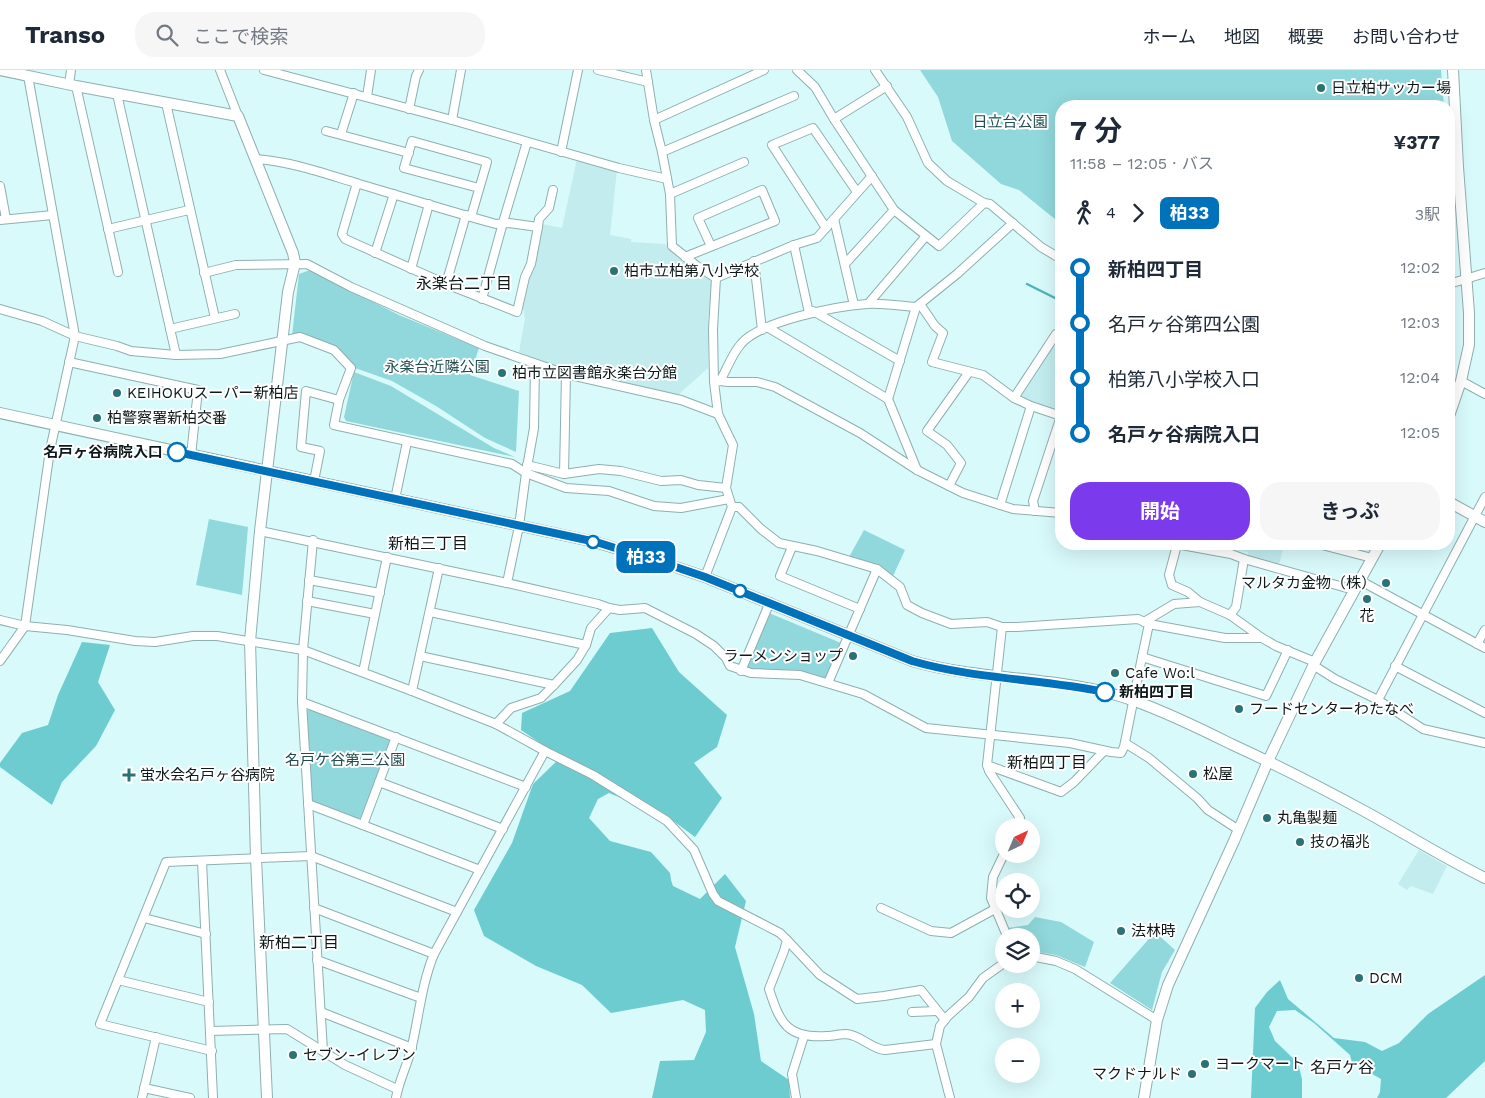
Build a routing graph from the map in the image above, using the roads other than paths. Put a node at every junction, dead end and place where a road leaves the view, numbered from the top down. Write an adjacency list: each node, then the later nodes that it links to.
1 (1, 70): 16 (street)
2 (71, 70): 19 (street)
3 (220, 70): 29 (street)
4 (264, 70): 17 (street)
5 (301, 70): 17 (street)
6 (371, 70): 24 (street)
7 (419, 70): 28 (street)
8 (461, 70): 31 (street)
9 (578, 70): 36 (street)
10 (598, 70): 18 (street)
11 (646, 70): 18 (street)
12 (764, 70): 32 (street)
13 (797, 70): 30 (street)
14 (875, 70): 20 (street)
15 (1453, 70): 25 (street)
16 (28, 76): 19 (street); 54 (street)
17 (300, 79): 21 (street)
18 (648, 82): 32 (street)
19 (72, 86): 22 (street); 63 (street)
20 (886, 86): 30 (street); 50 (street)
21 (354, 93): 24 (street); 34 (street)
22 (117, 94): 27 (street); 58 (street)
23 (794, 96): 37 (street)
24 (367, 97): 28 (street)
25 (1455, 100)
26 (1455, 102): 78 (street)
27 (166, 103): 29 (street); 52 (street)
28 (409, 109): 31 (street)
29 (238, 116): 39 (street)
30 (834, 118): 41 (street)
31 (452, 120): 35 (street)
32 (654, 120): 37 (street)
33 (326, 130): 34 (street)
34 (341, 134): 38 (street)
35 (527, 142): 36 (street); 60 (street)
36 (561, 152): 42 (street)
37 (662, 152): 42 (street)
38 (409, 153): 45 (street); 45 (street)
39 (255, 159): 43 (street); 71 (street)
40 (744, 162): 49 (street)
41 (872, 176): 47 (street); 53 (street)
42 (668, 179): 49 (street)
43 (357, 183): 48 (street); 67 (street)
44 (0, 186): 57 (street)
45 (479, 188): 55 (street)
46 (552, 190): 61 (street)
47 (857, 192): 56 (street); 62 (street)
48 (394, 194): 51 (street); 67 (street)
49 (670, 194): 69 (street)
50 (984, 203): 59 (street); 64 (street)
51 (429, 204): 55 (street); 73 (street)
52 (190, 210): 58 (street); 75 (street)
53 (894, 210): 64 (street); 72 (street)
54 (53, 215): 57 (street); 91 (street)
55 (469, 216): 60 (street); 80 (street)
56 (834, 219): 62 (street); 72 (street)
57 (3, 220)
58 (145, 220): 63 (street); 89 (street)
59 (1013, 223): 68 (street); 84 (street)
60 (502, 224): 61 (street); 81 (street)
61 (538, 227): 81 (street)
62 (826, 228): 65 (street)
63 (108, 229): 74 (street)
64 (926, 236): 82 (street)
65 (794, 244): 70 (street); 86 (street)
66 (711, 246): 66 (street); 69 (street)
67 (375, 253): 73 (street)
68 (1055, 255)
69 (685, 257): 77 (street)
70 (754, 261): 77 (street); 90 (street)
71 (295, 263): 75 (street); 93 (street); 97 (street)
72 (845, 264): 83 (street)
73 (411, 269): 80 (street)
74 (118, 272)
75 (204, 273): 88 (street)
76 (1485, 273): 78 (street)
77 (716, 278): 100 (street)
78 (1466, 278): 79 (street); 101 (street)
79 (1455, 282)
80 (446, 284): 81 (street)
81 (482, 299)
82 (868, 304): 83 (street); 84 (street)
83 (854, 305): 86 (street)
84 (918, 305): 95 (street); 98 (street)
85 (0, 309): 91 (street)
86 (811, 312): 90 (street); 95 (street)
87 (235, 314): 88 (street)
88 (215, 318): 89 (street)
89 (170, 329): 94 (street)
90 (764, 329): 100 (street); 106 (street)
91 (75, 336): 94 (street); 96 (street)
92 (1055, 336): 104 (street)
93 (282, 341): 94 (street); 105 (street); 117 (street)
94 (176, 356)
95 (900, 361): 106 (street)
96 (69, 362): 111 (street); 114 (street)
97 (535, 364): 99 (street); 115 (street)
98 (969, 372): 104 (street); 120 (street)
99 (566, 374): 109 (street); 118 (street)
100 (717, 381): 109 (street); 116 (street)
101 (1462, 381): 102 (street); 103 (street)
102 (1455, 391)
103 (1485, 394)
104 (1014, 398): 107 (street)
105 (339, 400): 113 (street); 119 (street)
106 (888, 400): 116 (street)
107 (1031, 406): 110 (street); 125 (street)
108 (0, 413): 111 (street)
109 (718, 414): 121 (street)
110 (1055, 414)
111 (56, 425): 114 (street); 161 (street)
112 (1055, 434): 127 (street)
113 (407, 442): 115 (street); 123 (street)
114 (191, 455): 117 (street)
115 (526, 469): 118 (street); 124 (street); 131 (street)
116 (917, 470): 120 (street)
117 (268, 472): 119 (street); 132 (street)
118 (564, 474): 121 (street)
119 (314, 481): 123 (street)
120 (949, 486): 125 (street)
121 (726, 488): 124 (street)
122 (1485, 497): 129 (street)
123 (395, 499): 131 (street)
124 (730, 503): 134 (street); 144 (street)
125 (1000, 505): 127 (street)
126 (1455, 505): 129 (street)
127 (1035, 511): 128 (street)
128 (1055, 513)
129 (1475, 516): 130 (street); 158 (street)
130 (1485, 522)
131 (519, 526): 144 (street); 147 (street)
132 (260, 530): 133 (street); 166 (street)
133 (313, 540): 139 (street); 145 (street)
134 (792, 547): 143 (street); 154 (street)
135 (1175, 550): 152 (street)
136 (1209, 550): 141 (street)
137 (1341, 550): 140 (street)
138 (1377, 550): 140 (street)
139 (387, 557): 142 (street); 149 (street)
140 (1372, 558): 146 (street)
141 (1244, 559): 148 (street); 157 (street)
142 (439, 568): 147 (street); 155 (street)
143 (877, 569): 154 (street); 162 (street)
144 (705, 577): 151 (street)
145 (309, 580): 149 (street); 150 (street)
146 (1359, 580): 148 (street); 158 (street)
147 (507, 582): 153 (street)
148 (1354, 590): 174 (street)
149 (380, 593): 156 (street)
150 (307, 601): 156 (street); 169 (street)
151 (770, 602): 164 (street); 176 (street)
152 (1200, 602): 157 (street); 160 (street)
153 (609, 608): 167 (street); 176 (street)
154 (860, 609): 164 (street)
155 (430, 612): 167 (street); 171 (street)
156 (375, 614): 177 (street)
157 (1230, 615): 165 (street)
158 (1422, 615): 168 (street); 175 (street)
159 (0, 620): 161 (street)
160 (1146, 623): 162 (street); 165 (street); 172 (street)
161 (25, 626): 166 (street); 173 (street)
162 (1002, 627): 178 (street)
163 (1485, 630): 168 (street)
164 (848, 636): 178 (street); 179 (street)
165 (1262, 638): 170 (street)
166 (250, 641): 169 (street); 203 (street)
167 (586, 645): 180 (street)
168 (1481, 646)
169 (303, 650): 177 (street); 184 (street)
170 (1288, 650): 172 (street); 174 (street)
171 (420, 656): 180 (street); 181 (street)
172 (1142, 657): 182 (street)
173 (0, 661)
174 (1314, 663): 183 (street); 193 (street)
175 (1396, 666): 183 (street); 185 (street)
176 (741, 671): 179 (street)
177 (363, 672): 181 (street)
178 (996, 676): 182 (street); 187 (street)
179 (828, 683): 187 (street)
180 (554, 685): 186 (street)
181 (412, 690): 186 (street)
182 (1134, 700): 189 (street); 193 (street)
183 (1378, 700): 190 (street)
184 (302, 702): 188 (street); 197 (street)
185 (1485, 713)
186 (496, 724): 191 (street)
187 (990, 735): 192 (street); 194 (street)
188 (396, 737): 195 (street); 196 (street)
189 (1125, 743): 192 (street); 201 (street)
190 (1485, 744)
191 (545, 751): 196 (street); 214 (street)
192 (1104, 751): 194 (street)
193 (1268, 761): 201 (street); 207 (street)
194 (987, 764): 198 (street)
195 (379, 782): 199 (street); 200 (street)
196 (526, 787): 200 (street)
197 (308, 804): 199 (street); 202 (street)
198 (1020, 818)
199 (363, 825): 206 (street)
200 (503, 829): 206 (street)
201 (1239, 830): 226 (street)
202 (311, 856): 203 (street); 208 (street); 211 (street)
203 (256, 858): 204 (street); 227 (street)
204 (202, 862): 212 (street); 213 (street)
205 (1000, 863): 210 (street)
206 (480, 870): 211 (street)
207 (1485, 878)
208 (314, 908): 215 (street); 217 (street)
209 (881, 908): 210 (street)
210 (995, 909)
211 (457, 912): 215 (street)
212 (144, 918): 213 (street); 219 (street)
213 (206, 934): 221 (street)
214 (786, 940): 222 (street); 229 (street)
215 (434, 954): 220 (street)
216 (1040, 958): 226 (street)
217 (317, 960): 220 (street); 223 (street)
218 (995, 969): 225 (street)
219 (118, 980): 221 (street); 230 (street)
220 (421, 998): 232 (street)
221 (209, 1002): 228 (street)
222 (937, 1011): 224 (street); 225 (street)
223 (321, 1012): 232 (street); 234 (street)
224 (912, 1012)
225 (945, 1020): 231 (street)
226 (1157, 1020): 244 (street)
227 (264, 1030): 228 (street); 234 (street); 240 (street)
228 (210, 1032): 233 (street)
229 (804, 1036): 231 (street); 242 (street)
230 (156, 1037): 233 (street); 235 (street)
231 (936, 1044): 243 (street)
232 (412, 1048): 236 (street)
233 (212, 1050): 239 (street)
234 (323, 1052): 236 (street)
235 (144, 1088): 237 (street); 238 (street)
236 (397, 1089): 241 (street)
237 (142, 1098)
238 (190, 1098)
239 (213, 1098)
240 (266, 1098)
241 (396, 1098)
242 (796, 1098)
243 (950, 1098)
244 (1144, 1098)

